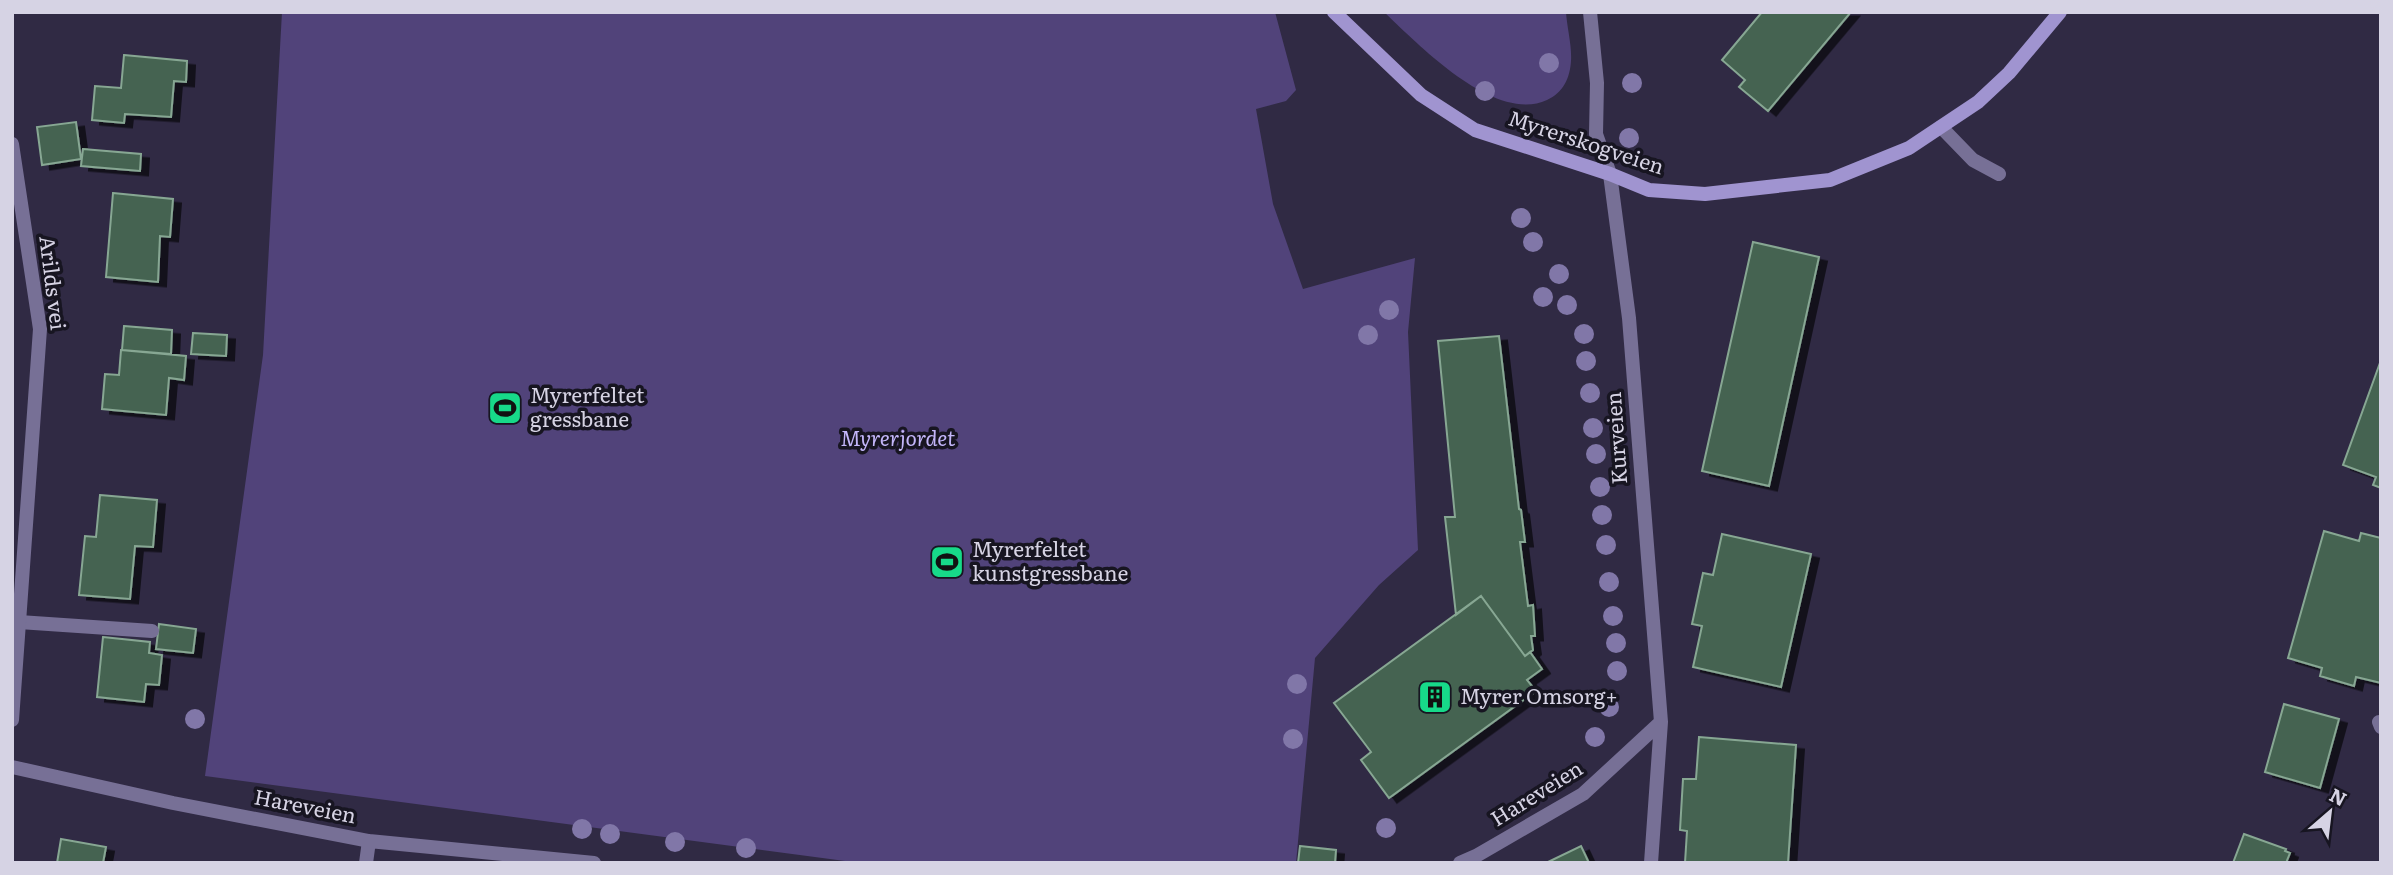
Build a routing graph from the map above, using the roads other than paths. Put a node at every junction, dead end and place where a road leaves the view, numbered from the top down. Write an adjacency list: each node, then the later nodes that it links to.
1 (1334, 12): 6 (street, Myrerskogveien)
2 (1590, 12): 6 (street, Kurveien)
3 (2060, 12): 4 (street, Myrerskogveien)
4 (1941, 127): 6 (street, Myrerskogveien); 7 (street)
5 (12, 144): 8 (street, Arilds vei)
6 (1610, 174): 12 (street, Kurveien)
7 (1998, 174)
8 (17, 593): 9 (street, Arilds vei)
9 (19, 622): 10 (street); 11 (street, Arilds vei)
10 (152, 631)
11 (12, 720)
12 (1661, 722): 17 (street, Hareveien); 18 (street, Kurveien)
13 (12, 767): 14 (street, Hareveien)
14 (369, 841): 15 (street); 16 (street, Hareveien)
15 (366, 863)
16 (594, 863)
17 (1460, 863)
18 (1651, 863)

